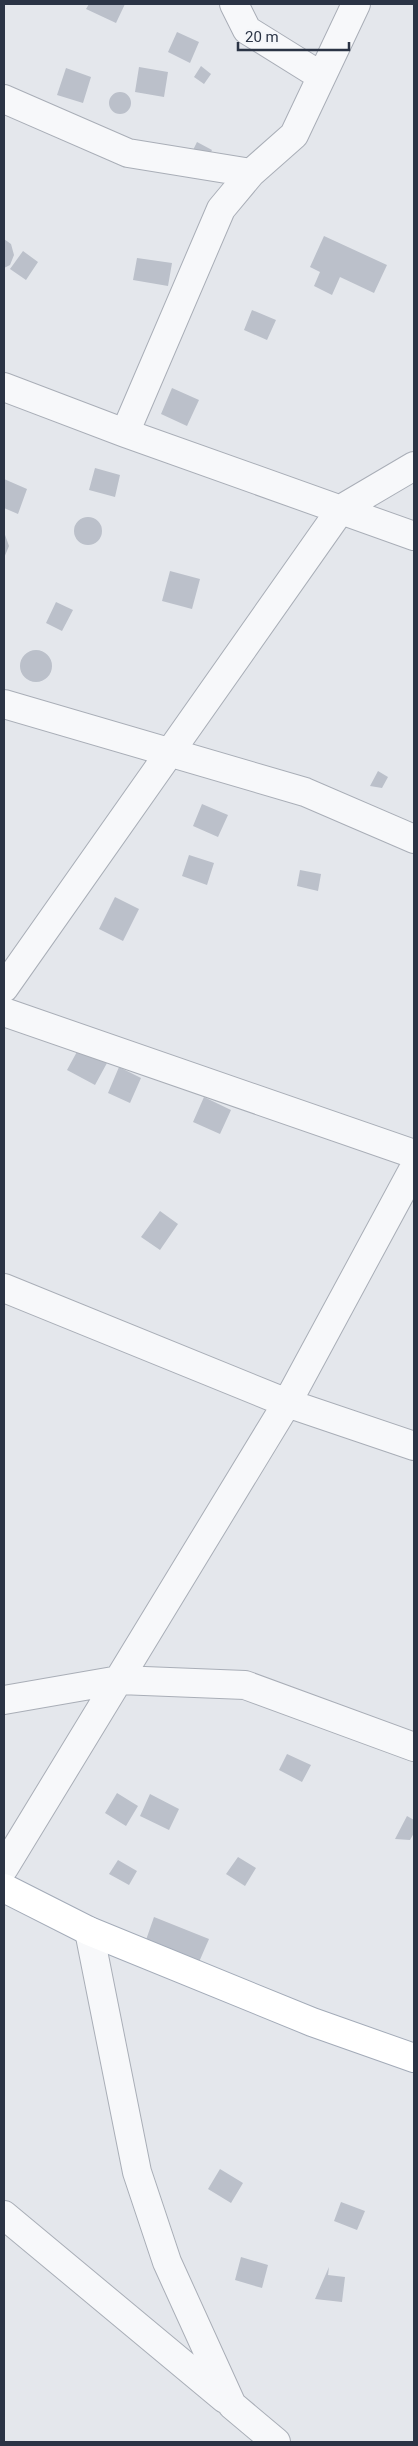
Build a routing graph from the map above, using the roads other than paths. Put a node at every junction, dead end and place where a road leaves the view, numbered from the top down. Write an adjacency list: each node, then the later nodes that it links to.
1 (234, 4): 3 (street)
2 (356, 4): 3 (street)
3 (322, 76): 5 (street)
4 (4, 99): 5 (street)
5 (251, 173): 7 (street)
6 (4, 387): 7 (street)
7 (125, 433): 9 (street)
8 (414, 466): 9 (street)
9 (340, 509): 10 (street); 12 (street)
10 (414, 536)
11 (4, 704): 12 (street)
12 (169, 752): 13 (street); 14 (street)
13 (414, 839)
14 (4, 988)
15 (4, 1012): 16 (street)
16 (414, 1154)
17 (414, 1168): 19 (street)
18 (4, 1288): 19 (street)
19 (287, 1403): 20 (street); 21 (street)
20 (414, 1446)
21 (119, 1680): 22 (street); 23 (street); 24 (street)
22 (4, 1700)
23 (414, 1747)
24 (4, 1868)
25 (4, 1888): 26 (main road)
26 (89, 1931): 27 (main road); 29 (street)
27 (414, 2058)
28 (4, 2215): 29 (street)
29 (232, 2405): 30 (street)
30 (276, 2442)

